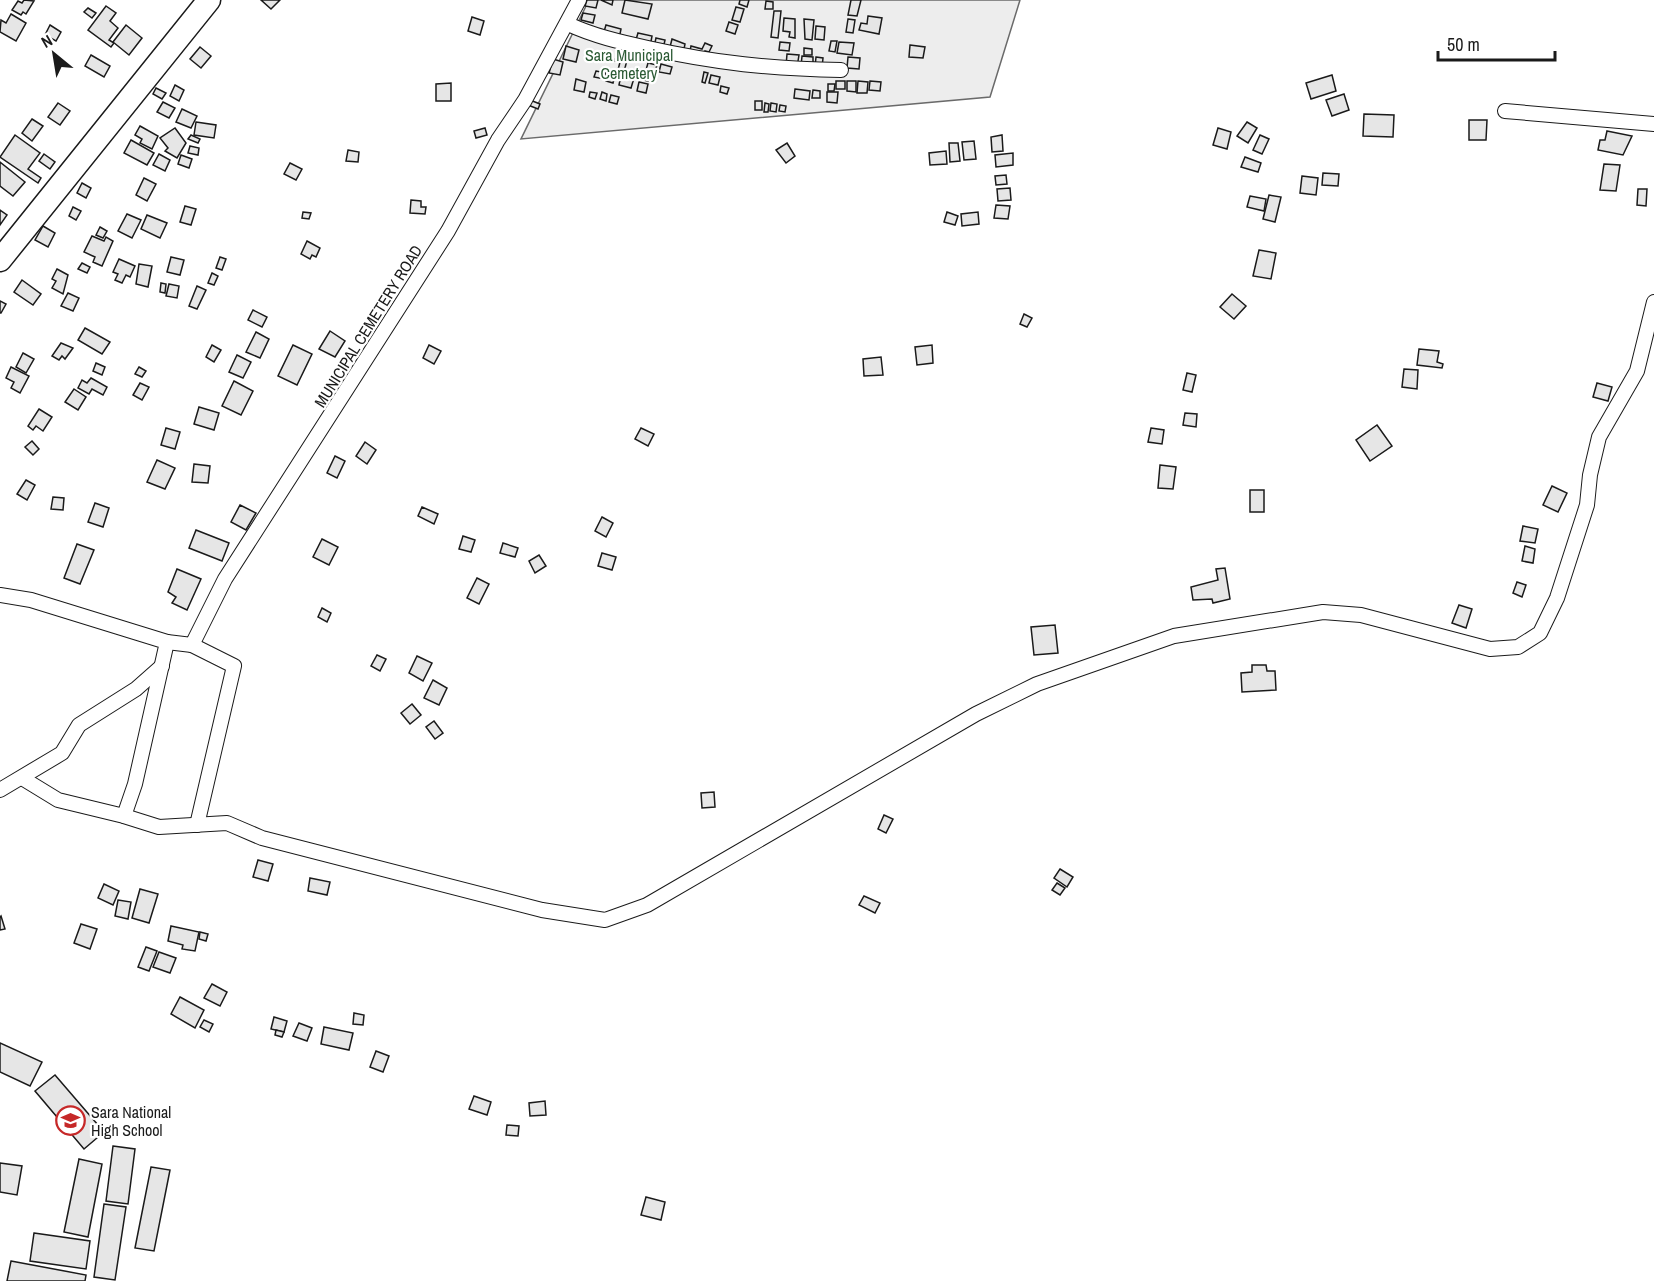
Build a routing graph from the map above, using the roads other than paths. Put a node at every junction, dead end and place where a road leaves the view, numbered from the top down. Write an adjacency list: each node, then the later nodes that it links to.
1 (209, 0): 7 (main road)
2 (579, 0): 3 (street, MUNICIPAL CEMETERY ROAD)
3 (568, 24): 4 (street); 12 (street, MUNICIPAL CEMETERY ROAD)
4 (841, 70)
5 (1505, 111): 6 (street)
6 (1654, 124)
7 (0, 260)
8 (1654, 302): 9 (street)
9 (1648, 357): 17 (street)
10 (0, 595): 11 (street)
11 (167, 642): 12 (street); 13 (street)
12 (192, 645): 17 (street)
13 (163, 664): 14 (street); 16 (street)
14 (22, 778): 15 (street); 16 (street)
15 (0, 790)
16 (124, 816): 17 (street)
17 (197, 825)

